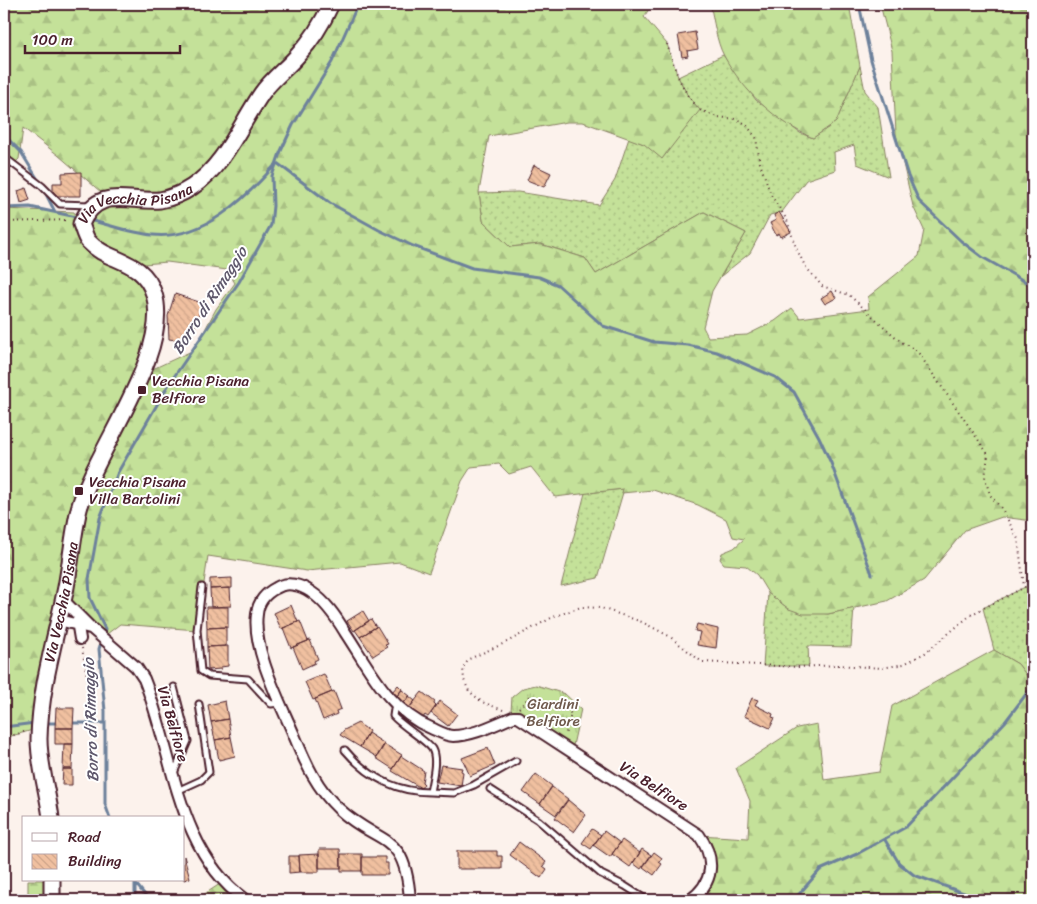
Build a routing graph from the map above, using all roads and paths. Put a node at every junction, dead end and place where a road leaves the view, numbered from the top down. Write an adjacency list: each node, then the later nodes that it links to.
1 (331, 4): 4 (main road, Via Vecchia Pisana)
2 (667, 44): 9 (path)
3 (4, 157): 4 (lane)
4 (93, 205): 5 (main road, Via Vecchia Pisana)
5 (83, 220): 6 (path); 10 (main road, Via Vecchia Pisana)
6 (4, 222)
7 (1033, 583): 9 (path)
8 (202, 587): 18 (lane)
9 (1024, 587): 21 (path)
10 (63, 600): 11 (street, Via Belfiore); 12 (main road, Via Vecchia Pisana)
11 (75, 612): 13 (street); 14 (street, Via Belfiore)
12 (59, 620): 13 (street, Via Belfiore); 22 (main road, Via Vecchia Pisana)
13 (77, 625): 14 (street, Via Belfiore); 15 (street)
14 (91, 628): 27 (street, Via Belfiore)
15 (80, 639): 17 (path)
16 (174, 687): 27 (lane)
17 (87, 693)
18 (281, 703): 19 (street); 35 (street)
19 (395, 703): 21 (street); 30 (lane)
20 (198, 704): 29 (lane, Via Belfiore)
21 (513, 716): 24 (street, Via Belfiore); 24 (path)
22 (40, 728): 23 (path); 31 (main road, Via Vecchia Pisana)
23 (4, 738)
24 (563, 744): 37 (street, Via Belfiore)
25 (345, 750): 30 (lane)
26 (516, 761): 30 (lane)
27 (173, 775): 29 (street, Via Belfiore)
28 (490, 789): 36 (lane)
29 (177, 791): 34 (street, Via Belfiore)
30 (430, 792)
31 (51, 816)
32 (52, 882): 33 (main road)
33 (52, 900)
34 (245, 900)
35 (410, 900)
36 (647, 900)
37 (690, 900)

